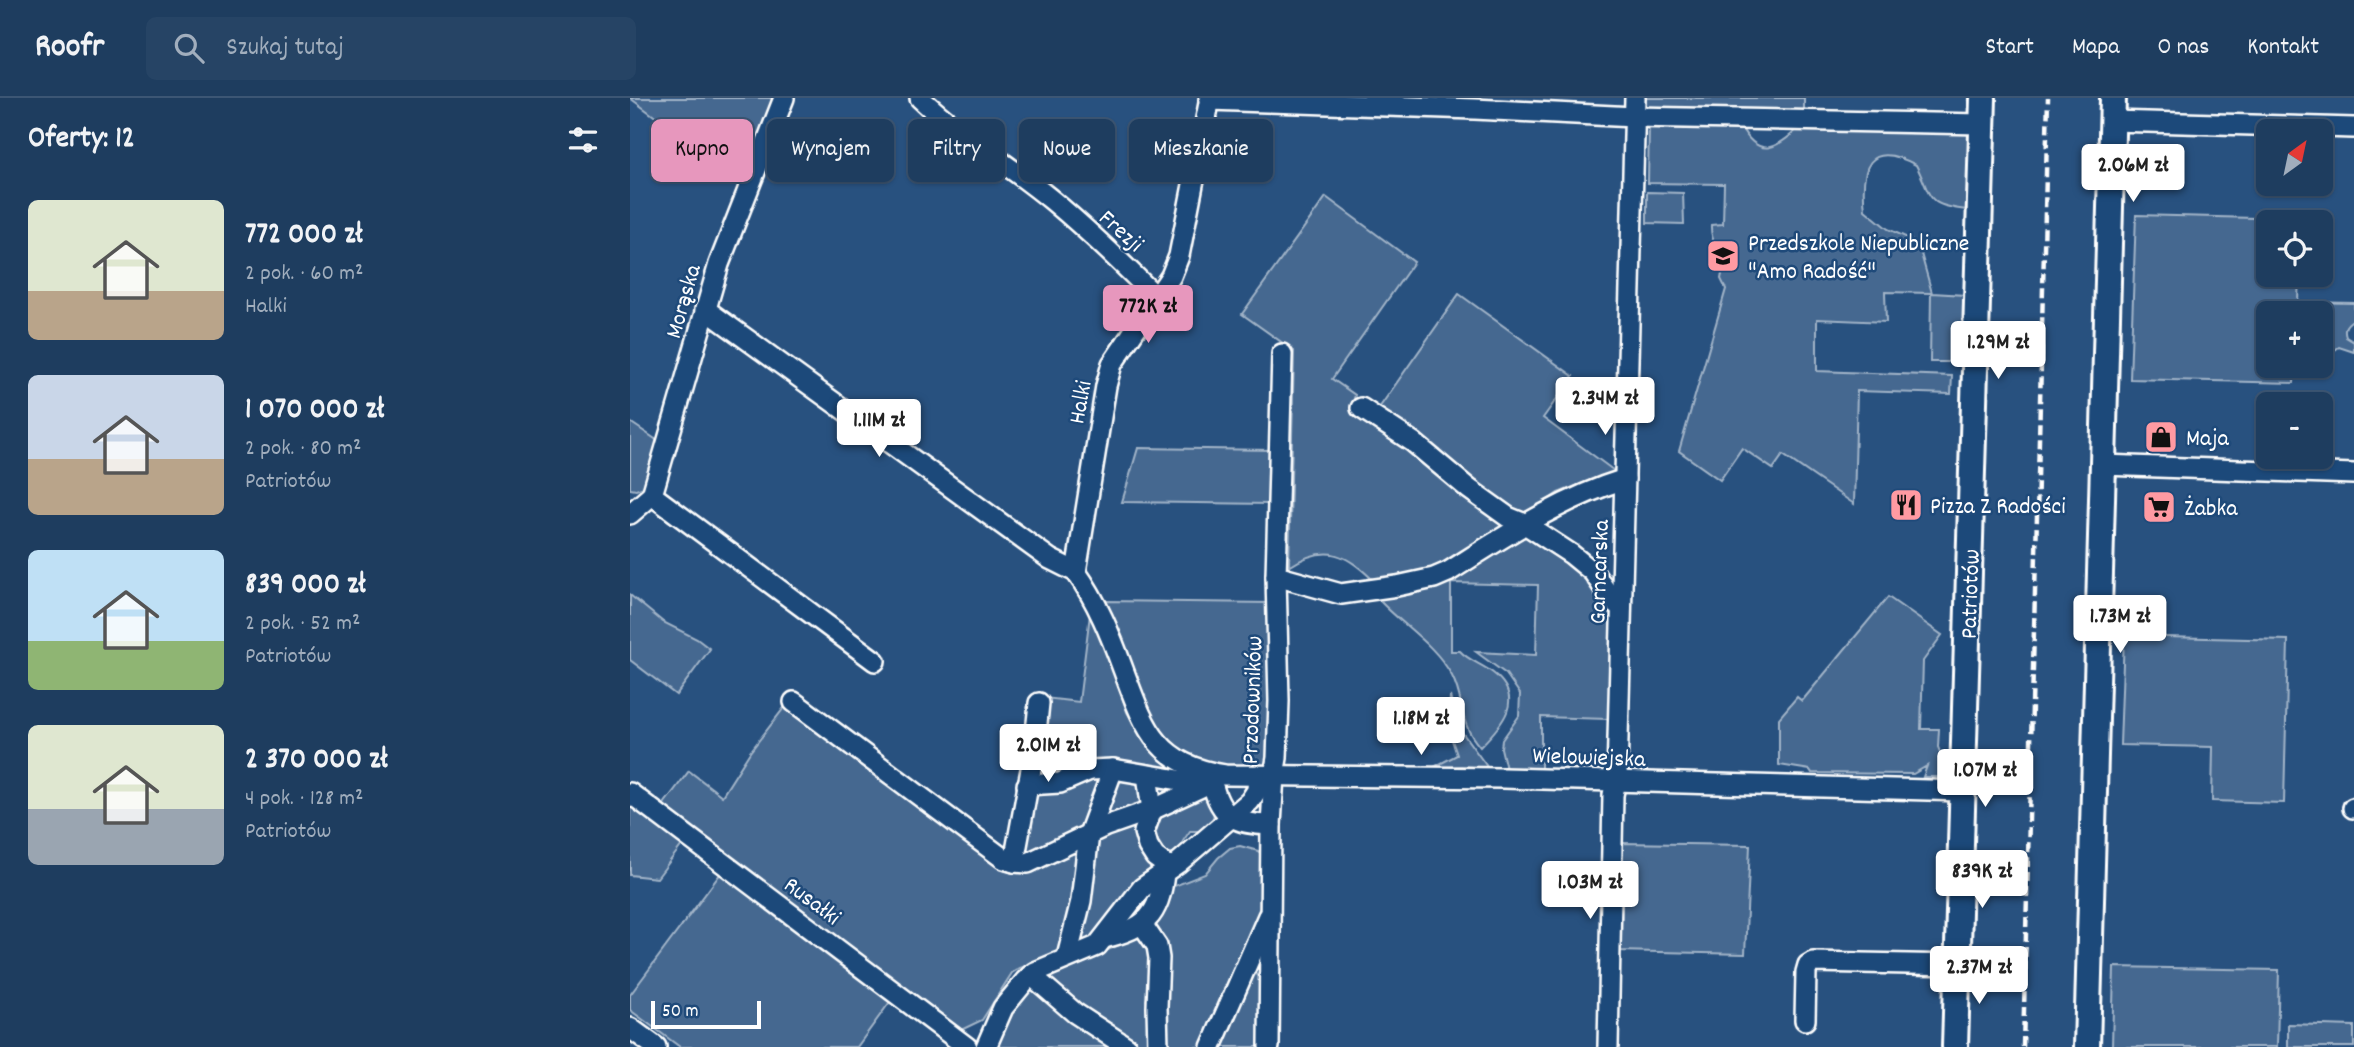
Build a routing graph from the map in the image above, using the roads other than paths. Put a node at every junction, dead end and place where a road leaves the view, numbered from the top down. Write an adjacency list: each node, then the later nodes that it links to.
1 (785, 98): 10 (street, Morąska)
2 (920, 98): 9 (street, Frezji)
3 (1983, 98): 7 (main road, Patriotów)
4 (1209, 99): 5 (street); 9 (street, Halki)
5 (1634, 107): 7 (street); 15 (street, Garncarska)
6 (2113, 110): 8 (street); 13 (main road)
7 (1982, 124): 35 (main road, Patriotów)
8 (2354, 128)
9 (1156, 297): 20 (street, Halki)
10 (705, 309): 16 (street, Morąska); 20 (street)
11 (1282, 354): 22 (street, Przodowników)
12 (1361, 408): 18 (street)
13 (2103, 465): 14 (street); 60 (main road)
14 (2354, 474)
15 (1625, 479): 18 (street); 19 (street, Garncarska)
16 (652, 495): 17 (street); 24 (street)
17 (630, 514)
18 (1525, 524): 21 (street); 22 (street)
19 (1623, 563): 21 (street); 23 (street, Garncarska)
20 (1076, 572): 32 (street)
21 (1593, 572): 23 (street)
22 (1276, 576): 31 (street, Przodowników)
23 (1621, 608): 33 (street, Garncarska)
24 (875, 661)
25 (794, 702): 41 (street)
26 (1039, 703): 27 (street)
27 (1034, 753): 29 (street, Wielowiejska); 34 (street)
28 (1113, 769): 29 (street, Wielowiejska); 30 (street, Wielowiejska); 40 (street)
29 (1090, 770): 34 (street, Wielowiejska)
30 (1147, 775): 32 (street, Wielowiejska); 37 (street)
31 (1266, 775): 32 (street, Wielowiejska); 33 (street, Wielowiejska); 38 (street); 39 (street, Przodowników)
32 (1219, 778): 37 (street); 38 (street)
33 (1616, 782): 35 (street, Wielowiejska); 58 (street, Garncarska)
34 (1027, 785): 41 (street)
35 (1963, 791): 47 (main road, Patriotów)
36 (630, 793): 52 (street, Rusałki)
37 (1152, 810): 40 (street); 42 (street)
38 (1232, 818): 39 (street); 42 (street)
39 (1271, 825): 43 (street, Przodowników)
40 (1089, 834): 41 (street); 46 (street)
41 (1014, 862)
42 (1167, 870): 44 (street); 45 (street)
43 (1270, 910): 56 (street); 57 (street, Przodowników)
44 (1142, 924): 45 (street); 55 (street)
45 (1104, 937): 46 (street)
46 (1067, 957): 48 (street)
47 (1957, 965): 49 (street); 59 (main road, Patriotów)
48 (1031, 975): 53 (street); 54 (street)
49 (1805, 1020)
50 (630, 1028): 51 (street)
51 (656, 1047)
52 (967, 1047)
53 (986, 1047)
54 (1127, 1047)
55 (1158, 1047)
56 (1211, 1047)
57 (1269, 1047)
58 (1608, 1047)
59 (1955, 1047)
60 (2087, 1047)

